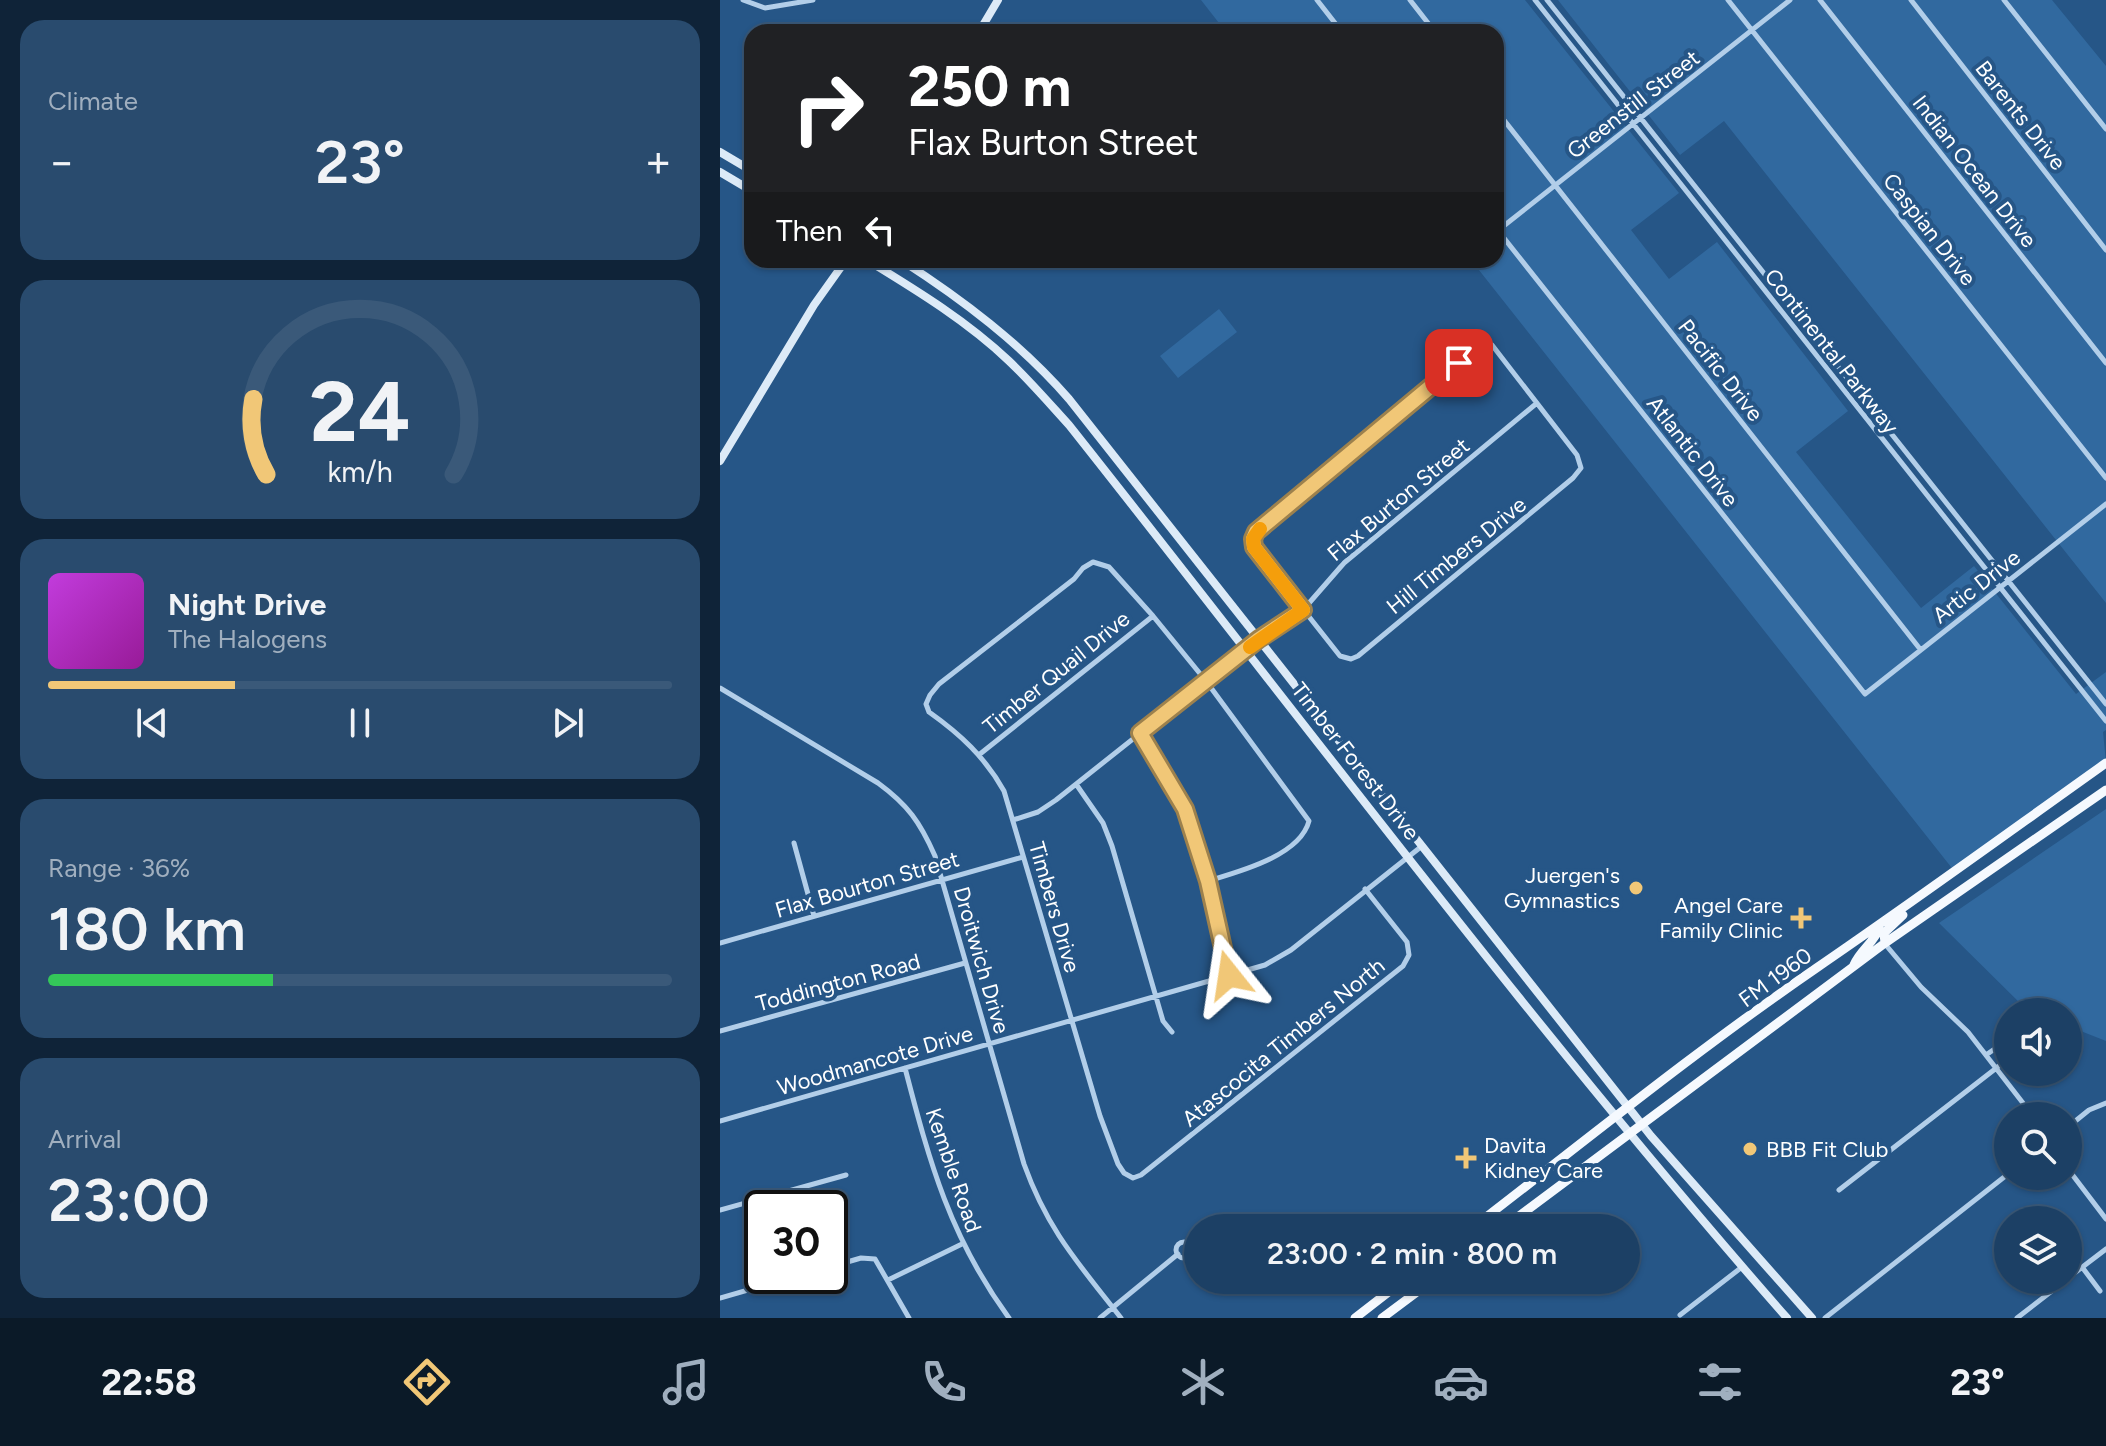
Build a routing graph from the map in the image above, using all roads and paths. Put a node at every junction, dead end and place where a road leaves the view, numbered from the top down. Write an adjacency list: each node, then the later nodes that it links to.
1 (743, 0): 2 (street)
2 (813, 0)
3 (998, 0): 13 (main road)
4 (1317, 0): 14 (street)
5 (1410, 0): 15 (street)
6 (1535, 0): 19 (street, Continental Parkway)
7 (1547, 0): 17 (street, Continental Parkway)
8 (1728, 0): 16 (street, Caspian Drive)
9 (1790, 0): 16 (street, Greenstill Street)
10 (1820, 0): 32 (street, Indian Ocean Drive)
11 (1911, 0): 28 (street, Barents Drive)
12 (2004, 0): 20 (street)
13 (984, 24)
14 (1336, 24)
15 (1429, 24)
16 (1752, 31): 17 (street, Greenstill Street); 35 (street, Caspian Drive)
17 (1641, 119): 19 (street, Greenstill Street); 37 (street, Continental Parkway)
18 (1504, 120): 24 (street, Pacific Drive)
19 (1634, 126): 24 (street, Greenstill Street); 38 (street, Continental Parkway)
20 (2106, 129)
21 (720, 152): 22 (main road)
22 (744, 166)
23 (720, 172): 25 (main road)
24 (1554, 185): 26 (street, Greenstill Street); 42 (street, Pacific Drive)
25 (744, 186)
26 (1504, 224)
27 (1504, 239): 46 (street, Atlantic Drive)
28 (2106, 250)
29 (840, 268): 34 (main road)
30 (879, 268): 43 (main road, Timber Forest Drive)
31 (913, 268): 41 (main road, Timber Forest Drive)
32 (2106, 363)
33 (1537, 403): 39 (street, Flax Burton Street); 39 (street, Hill Timbers Drive); 39 (street)
34 (720, 461)
35 (2106, 478)
36 (2106, 504): 37 (street, Artic Drive)
37 (2007, 582): 38 (street, Artic Drive); 47 (street, Continental Parkway)
38 (1999, 588): 42 (street, Artic Drive); 48 (street, Continental Parkway)
39 (1303, 610): 41 (street, Flax Burton Street)
40 (1153, 616): 44 (street); 52 (street, Timber Quail Drive); 52 (street, Timbers Drive)
41 (1259, 639): 43 (street, Flax Burton Street); 50 (main road, Timber Forest Drive)
42 (1920, 649): 46 (street, Artic Drive)
43 (1246, 650): 44 (street, Flax Burton Street); 51 (main road, Timber Forest Drive)
44 (1206, 681): 49 (street, Flax Burton Street); 62 (street)
45 (720, 688): 61 (street, Droitwich Drive)
46 (1865, 694)
47 (2106, 704)
48 (2106, 721)
49 (1140, 733): 54 (street, Flax Burton Street); 62 (street)
50 (1337, 737): 51 (main road); 58 (main road, Timber Forest Drive)
51 (1323, 748): 60 (main road, Timber Forest Drive)
52 (980, 754): 56 (street, Timbers Drive)
53 (2106, 763): 64 (main road, FM 1960 / FM 1960)
54 (1076, 784): 56 (street, Flax Burton Street); 74 (street)
55 (2106, 790): 68 (main road, FM 1960 / FM 1960)
56 (1013, 820): 59 (street, Timbers Drive)
57 (794, 843): 65 (street)
58 (1422, 846): 60 (street, Woodmancote Drive); 69 (main road, Timber Forest Drive)
59 (1023, 857): 61 (street, Flax Bourton Street); 76 (street, Timbers Drive)
60 (1409, 857): 63 (street, Woodmancote Drive); 71 (main road, Timber Forest Drive)
61 (942, 880): 65 (street, Flax Bourton Street); 70 (street, Droitwich Drive)
62 (1208, 881): 73 (street)
63 (1365, 889): 73 (street, Woodmancote Drive); 95 (street, Atascocita Timbers North)
64 (1905, 908): 66 (main road, FM 1960 / FM 1960); 68 (main road)
65 (814, 916): 67 (street, Flax Bourton Street)
66 (1878, 924): 72 (main road); 89 (main road, FM 1960 / FM 1960)
67 (720, 943)
68 (1885, 943): 72 (main road, FM 1960 / FM 1960); 82 (street)
69 (1510, 956): 71 (main road); 75 (main road, Timber Forest Drive)
70 (965, 963): 78 (street, Toddington Road); 80 (street, Droitwich Drive)
71 (1496, 967): 77 (main road, Timber Forest Drive)
72 (1853, 968): 93 (main road, FM 1960 / FM 1960)
73 (1229, 975): 74 (street, Woodmancote Drive)
74 (1155, 997): 76 (street, Woodmancote Drive); 79 (street)
75 (1552, 1010): 77 (main road); 89 (main road, Timber Forest Drive)
76 (1071, 1021): 80 (street, Woodmancote Drive); 95 (street, Timbers Drive)
77 (1539, 1021): 91 (main road, Timber Forest Drive)
78 (720, 1031)
79 (1172, 1032)
80 (989, 1045): 84 (street, Woodmancote Drive); 119 (street, Droitwich Drive)
81 (1994, 1049): 82 (street)
82 (1986, 1055): 83 (street)
83 (1994, 1065)
84 (905, 1068): 92 (street, Woodmancote Drive); 106 (street, Kemble Road)
85 (1994, 1070): 99 (street)
86 (2010, 1086): 87 (street)
87 (2022, 1102)
88 (2106, 1103): 90 (street)
89 (1628, 1108): 91 (main road, FM 1960 / FM 1960); 93 (main road, Timber Forest Drive)
90 (2082, 1116)
91 (1616, 1117): 94 (main road, Timber Forest Drive); 101 (main road, FM 1960 / FM 1960)
92 (720, 1121)
93 (1642, 1124): 94 (main road, FM 1960 / FM 1960); 103 (main road, Timber Forest Drive)
94 (1630, 1134): 102 (main road, FM 1960 / FM 1960); 105 (main road, Timber Forest Drive)
95 (1114, 1155)
96 (846, 1175): 100 (street)
97 (1994, 1185): 129 (street)
98 (2082, 1187): 104 (street)
99 (1839, 1190)
100 (720, 1210)
101 (1490, 1214)
102 (1522, 1214)
103 (1721, 1217): 105 (main road); 128 (main road, Timber Forest Drive)
104 (2106, 1219)
105 (1706, 1227): 110 (main road, Timber Forest Drive)
106 (962, 1244): 112 (street); 122 (street, Kemble Road)
107 (2106, 1249): 111 (street)
108 (1178, 1254): 119 (street)
109 (848, 1262): 112 (street)
110 (1742, 1267): 120 (street); 127 (main road, Timber Forest Drive)
111 (2082, 1267): 114 (street)
112 (888, 1280): 121 (street)
113 (744, 1291): 118 (street)
114 (2100, 1291)
115 (1386, 1294): 125 (main road)
116 (1414, 1294): 126 (main road)
117 (2048, 1294): 130 (street)
118 (720, 1298)
119 (1113, 1308): 123 (street); 124 (street, Droitwich Drive)
120 (1680, 1315)
121 (909, 1318)
122 (1009, 1318)
123 (1100, 1318)
124 (1121, 1318)
125 (1355, 1318)
126 (1382, 1318)
127 (1787, 1318)
128 (1812, 1318)
129 (1825, 1318)
130 (2017, 1318)

